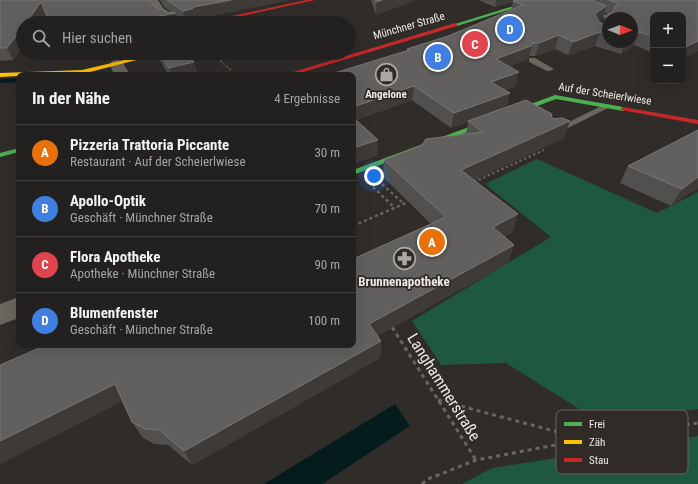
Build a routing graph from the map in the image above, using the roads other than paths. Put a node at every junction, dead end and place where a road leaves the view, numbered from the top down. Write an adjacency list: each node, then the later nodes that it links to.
1 (152, 0): 5 (street)
2 (313, 0): 6 (street)
3 (538, 0): 8 (street, Münchner Straße)
4 (563, 0): 7 (lane)
5 (167, 16)
6 (236, 16)
7 (602, 16)
8 (356, 54)
9 (529, 56): 12 (lane)
10 (144, 60): 13 (street)
11 (336, 60): 15 (street, Münchner Straße)
12 (550, 69)
13 (119, 70): 14 (street)
14 (82, 72)
15 (296, 72)
16 (16, 74): 17 (street)
17 (0, 75)
18 (608, 106): 19 (street, Auf der Scheierlwiese); 20 (lane); 23 (street, Auf der Scheierlwiese)
19 (698, 122)
20 (551, 132)
21 (16, 151): 22 (street)
22 (0, 155)
23 (356, 172)
24 (16, 308): 25 (street)
25 (0, 315)

